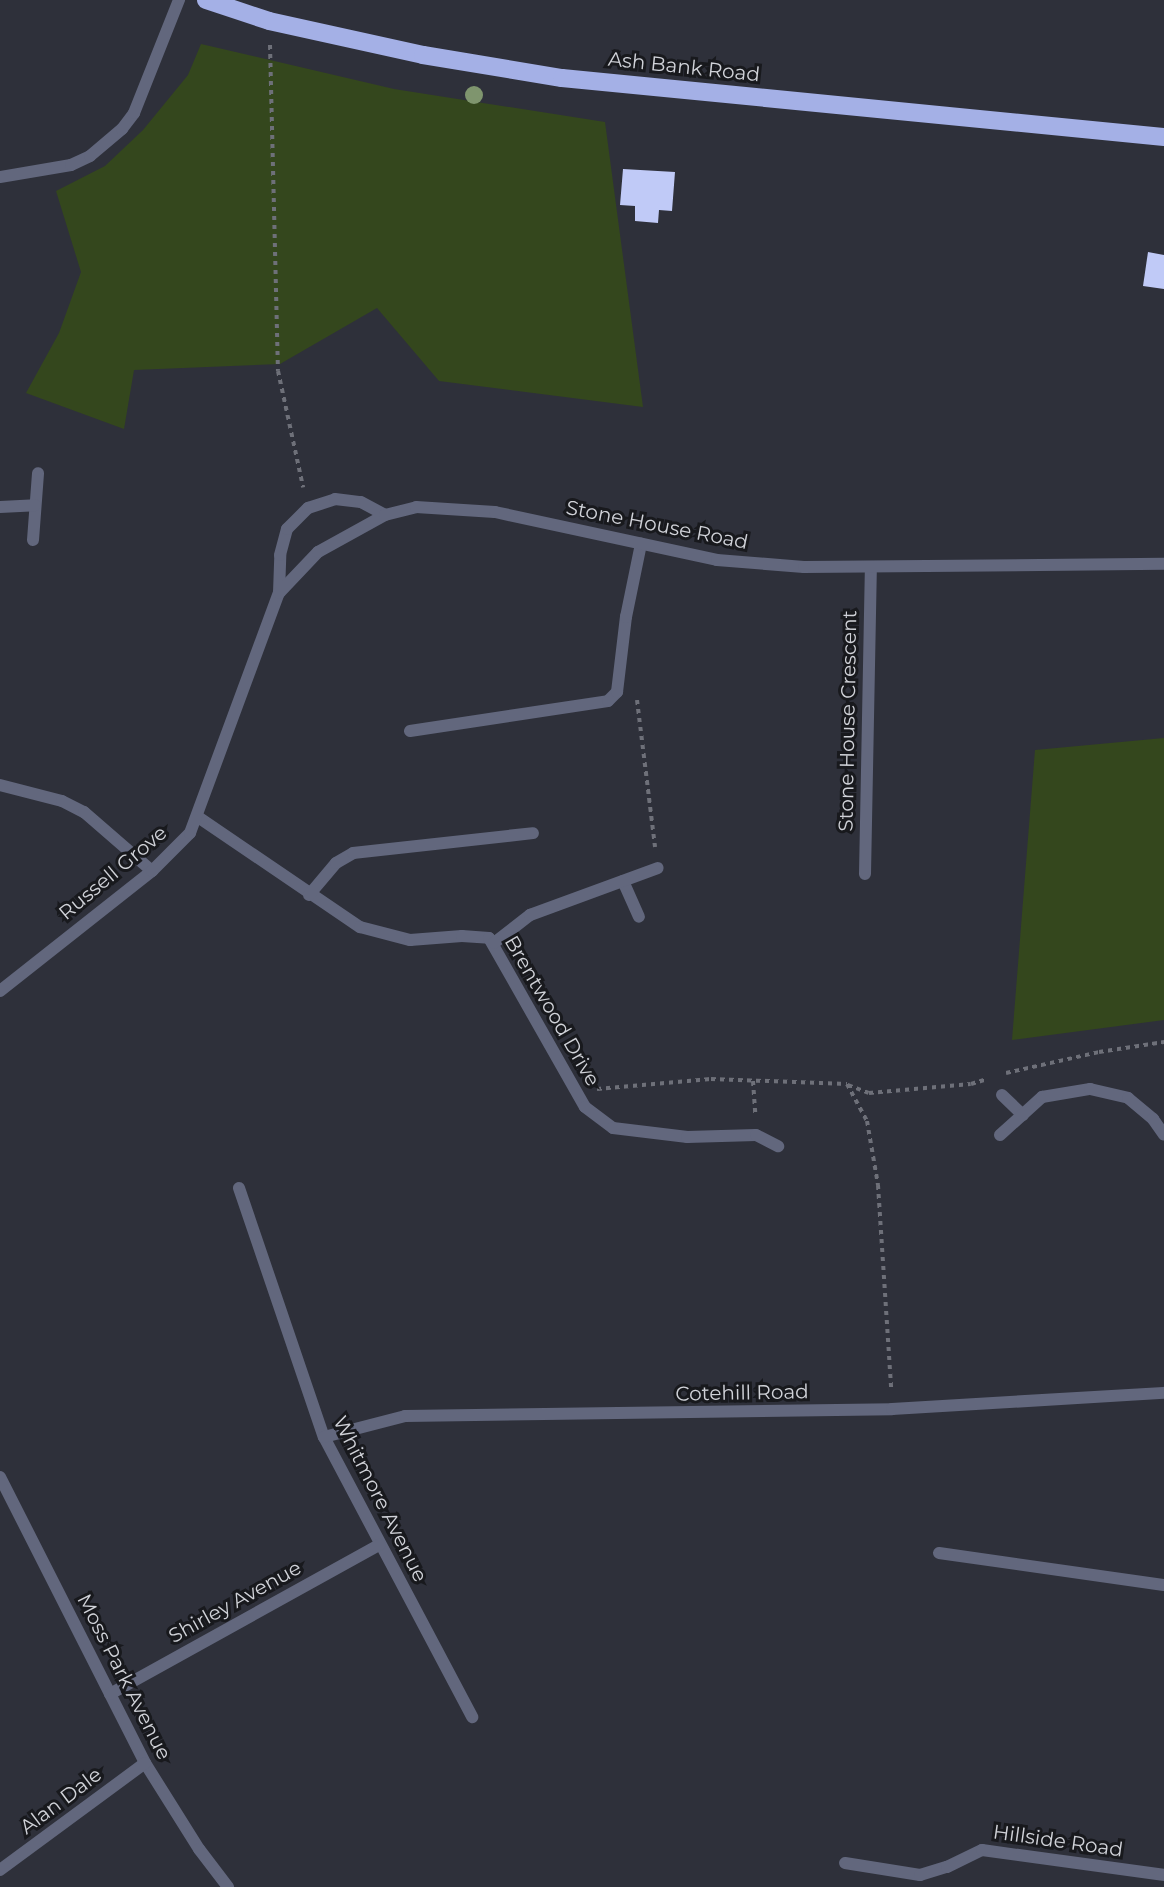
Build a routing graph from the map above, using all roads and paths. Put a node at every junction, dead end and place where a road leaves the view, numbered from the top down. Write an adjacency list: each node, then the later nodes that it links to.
1 (178, 0): 5 (street)
2 (206, 0): 3 (highway, Ash Bank Road)
3 (269, 21): 4 (highway, Ash Bank Road); 9 (path)
4 (1164, 137)
5 (0, 177)
6 (38, 473): 7 (street)
7 (35, 505): 8 (street); 11 (street)
8 (0, 507)
9 (308, 508): 10 (street); 15 (street)
10 (385, 515): 12 (street, Stone House Road); 15 (street, Stone House Road)
11 (33, 540)
12 (641, 544): 14 (street, Stone House Road); 17 (street)
13 (1164, 564): 14 (street, Stone House Road)
14 (871, 569): 24 (street, Stone House Crescent)
15 (279, 593): 16 (street, Stone House Road)
16 (264, 625): 20 (street, Russell Grove)
17 (623, 663): 18 (street); 22 (path)
18 (410, 731)
19 (0, 784): 23 (street)
20 (198, 817): 23 (street, Russell Grove); 26 (street, Brentwood Drive)
21 (533, 833): 26 (street)
22 (658, 868): 25 (street)
23 (152, 871): 29 (street, Russell Grove)
24 (865, 874)
25 (623, 881): 27 (street); 28 (street)
26 (309, 895): 28 (street, Brentwood Drive)
27 (639, 917)
28 (495, 943): 35 (street, Brentwood Drive)
29 (0, 991)
30 (1164, 1042): 31 (path)
31 (1002, 1074)
32 (992, 1077): 34 (path)
33 (753, 1081): 34 (path); 35 (path); 38 (path)
34 (847, 1084): 44 (path)
35 (576, 1091): 38 (street, Brentwood Drive)
36 (1002, 1095): 37 (street)
37 (1023, 1115): 39 (street); 40 (street)
38 (756, 1130): 41 (street, Brentwood Drive)
39 (1000, 1135)
40 (1164, 1135)
41 (778, 1146)
42 (238, 1188): 45 (street, Whitmore Avenue)
43 (1164, 1393): 44 (street, Cotehill Road)
44 (892, 1409): 45 (street, Cotehill Road)
45 (324, 1437): 47 (street, Whitmore Avenue)
46 (0, 1477): 50 (street, Moss Park Avenue)
47 (379, 1545): 50 (street, Shirley Avenue); 51 (street, Whitmore Avenue)
48 (939, 1553): 49 (street)
49 (1164, 1585)
50 (110, 1694): 52 (street, Moss Park Avenue)
51 (472, 1717)
52 (145, 1762): 54 (street, Alan Dale); 56 (street, Moss Park Avenue)
53 (845, 1863): 55 (street, Hillside Road)
54 (0, 1870)
55 (1164, 1875)
56 (228, 1887)

